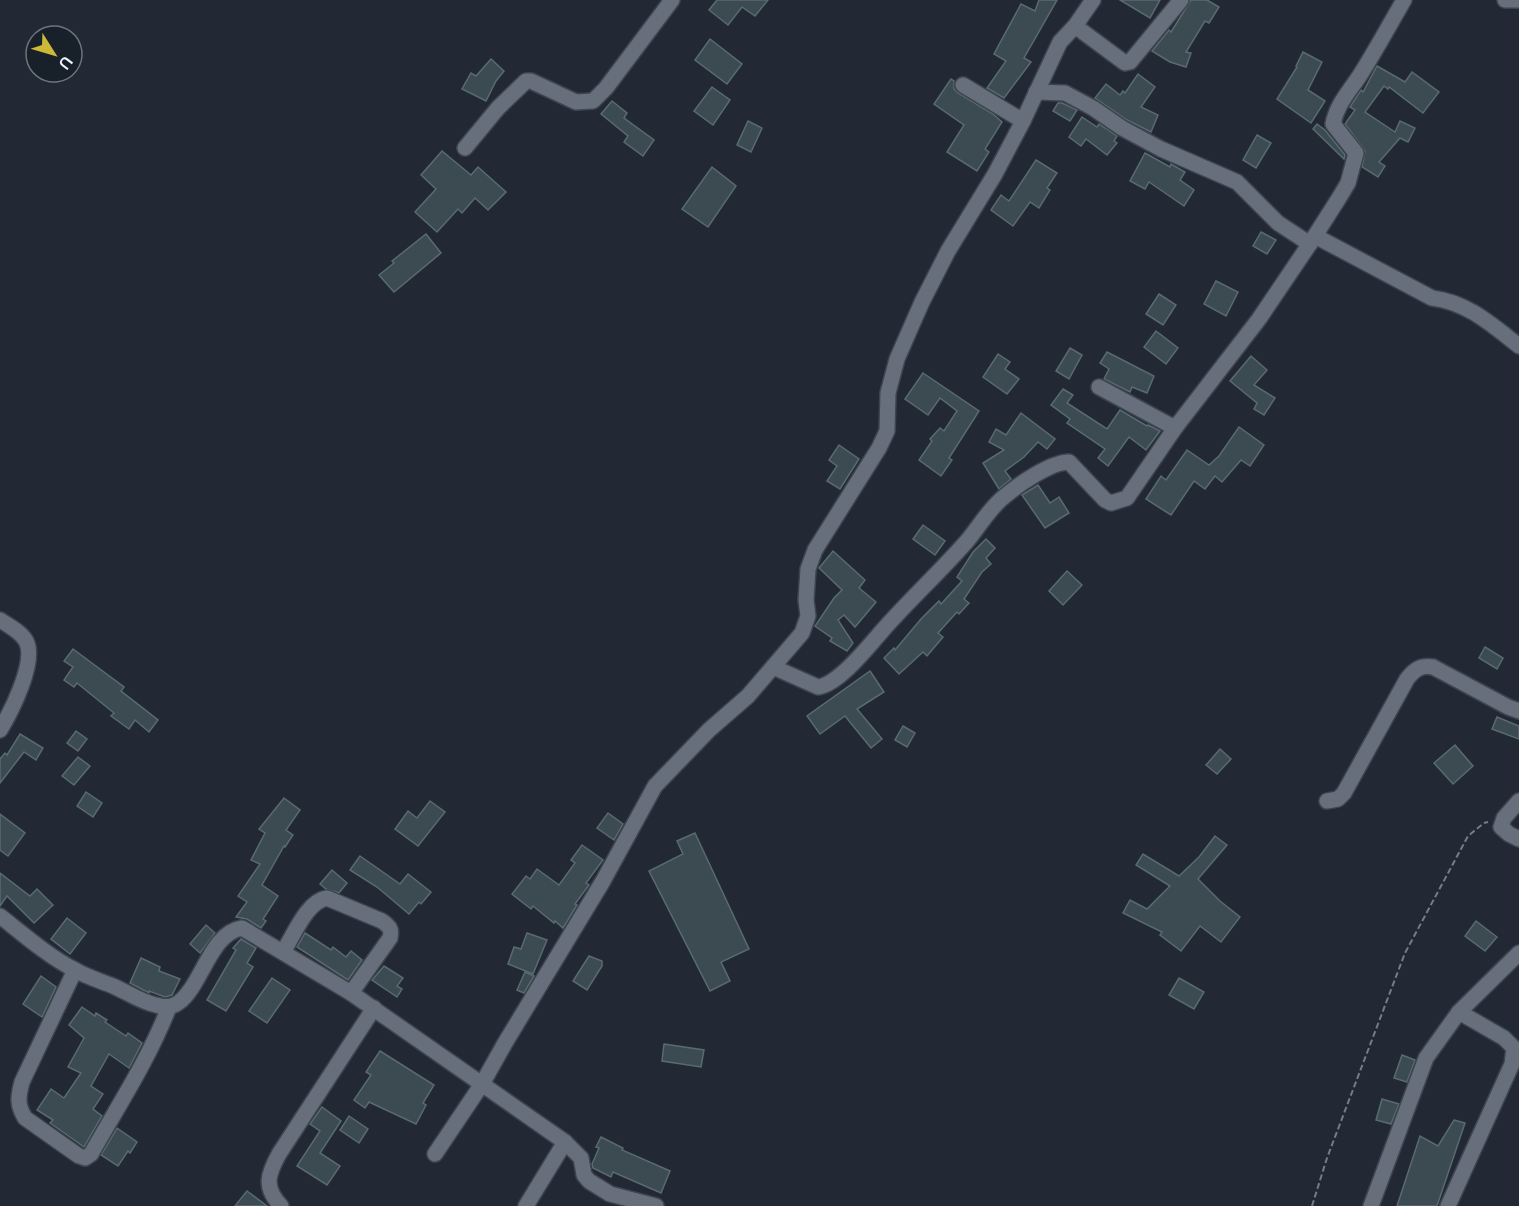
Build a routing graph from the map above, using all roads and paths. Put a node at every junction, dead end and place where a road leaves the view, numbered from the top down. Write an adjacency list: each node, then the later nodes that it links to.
1 (672, 0): 11 (street)
2 (1093, 0): 7 (street)
3 (1181, 0): 7 (street)
4 (1404, 0): 12 (street)
5 (1505, 0): 6 (street)
6 (1519, 0)
7 (1075, 26): 9 (street)
8 (963, 85): 10 (street)
9 (1036, 92): 10 (street); 12 (street)
10 (1023, 121): 17 (street)
11 (465, 148)
12 (1313, 240): 13 (street); 15 (street)
13 (1519, 346)
14 (1099, 387): 15 (street)
15 (1175, 428): 17 (street)
16 (0, 620): 19 (street)
17 (773, 667): 32 (street)
18 (1519, 711): 20 (street)
19 (0, 730)
20 (1327, 801)
21 (1519, 801): 22 (street)
22 (1501, 827): 23 (street); 38 (path)
23 (1519, 839)
24 (0, 916): 27 (street)
25 (284, 952): 28 (street); 28 (street); 29 (street)
26 (1519, 953): 31 (street)
27 (75, 970): 29 (street); 29 (street)
28 (351, 993): 30 (street)
29 (169, 1007)
30 (374, 1008): 32 (street); 35 (street)
31 (1459, 1012): 39 (street); 40 (street)
32 (482, 1084): 33 (street); 34 (street)
33 (565, 1142): 36 (street); 37 (street)
34 (435, 1154)
35 (280, 1206)
36 (526, 1206)
37 (656, 1206)
38 (1312, 1206)
39 (1371, 1206)
40 (1448, 1206)

